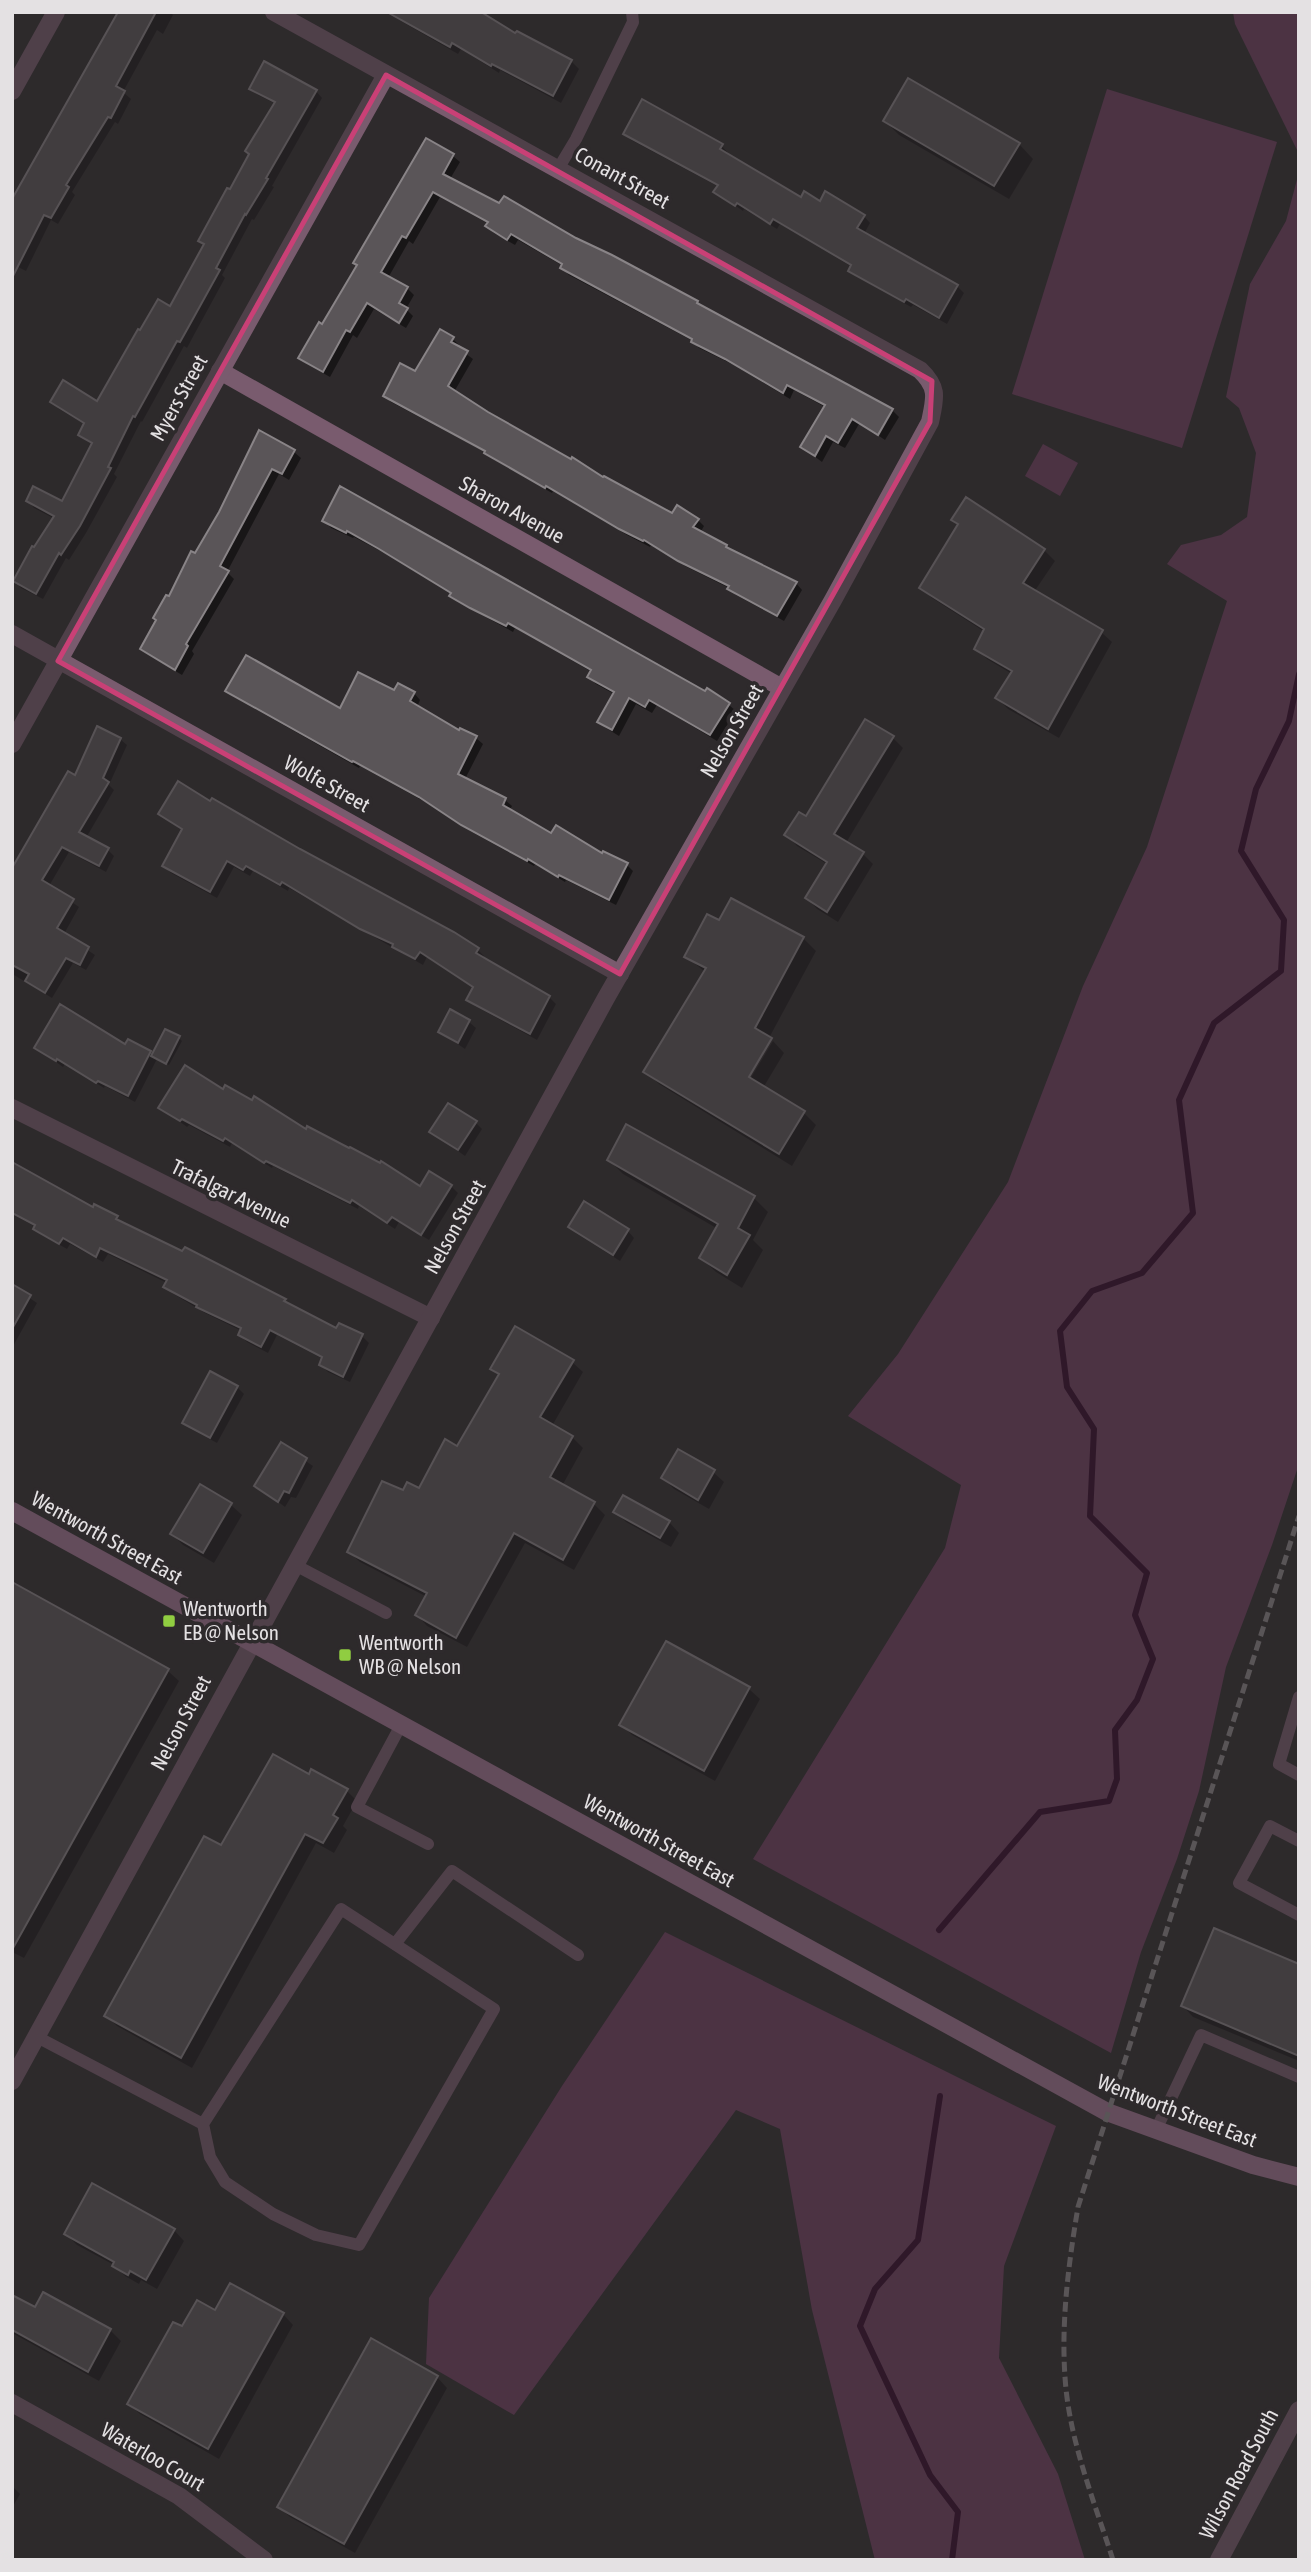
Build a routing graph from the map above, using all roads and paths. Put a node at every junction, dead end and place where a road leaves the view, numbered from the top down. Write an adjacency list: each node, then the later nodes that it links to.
1 (56, 12): 5 (street)
2 (274, 12): 4 (street, Conant Street)
3 (632, 12): 6 (lane)
4 (386, 75): 6 (street, Conant Street); 7 (street, Myers Street)
5 (12, 90)
6 (558, 169): 8 (street, Conant Street)
7 (220, 371): 10 (street, Myers Street); 11 (street, Sharon Avenue)
8 (935, 395): 11 (street, Nelson Street)
9 (12, 634): 10 (street, Wolfe Street)
10 (58, 661): 12 (street, Myers Street); 13 (street, Wolfe Street)
11 (782, 688): 13 (street, Nelson Street)
12 (12, 744)
13 (620, 974): 15 (street, Nelson Street)
14 (12, 1108): 15 (street, Trafalgar Avenue)
15 (431, 1318): 17 (street, Nelson Street)
16 (12, 1511): 19 (main road, Wentworth Street East)
17 (295, 1565): 18 (lane); 19 (street, Nelson Street)
18 (386, 1613)
19 (251, 1642): 21 (main road, Wentworth Street East); 28 (street, Nelson Street)
20 (1299, 1697): 22 (lane)
21 (401, 1725): 24 (lane); 32 (main road, Wentworth Street East)
22 (1299, 1775)
23 (1299, 1841): 25 (lane)
24 (428, 1844)
25 (1299, 1915)
26 (395, 1944): 27 (lane); 31 (lane); 31 (lane)
27 (578, 1955)
28 (37, 2037): 30 (street, Nelson Street); 31 (lane)
29 (1299, 2077): 32 (lane)
30 (12, 2081)
31 (203, 2124)
32 (1156, 2130): 33 (main road, Wentworth Street East)
33 (1299, 2177)
34 (12, 2403): 37 (street, Waterloo Court)
35 (1299, 2410): 36 (street, Wilson Road South)
36 (1221, 2555): 38 (street)
37 (264, 2560)
38 (1240, 2560)

